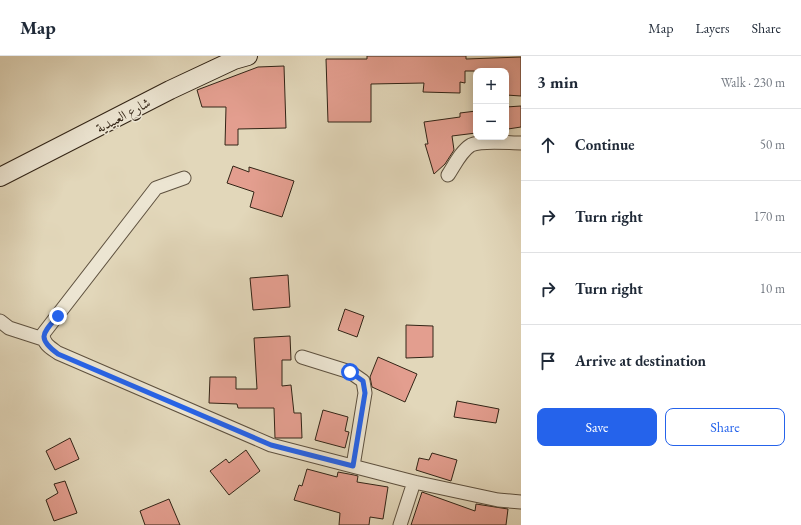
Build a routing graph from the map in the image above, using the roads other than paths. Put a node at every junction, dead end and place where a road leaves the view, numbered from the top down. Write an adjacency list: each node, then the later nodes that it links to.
1 (248, 56): 4 (main road, شارع العبيدية)
2 (521, 143): 3 (street)
3 (448, 175)
4 (0, 177)
5 (184, 178): 7 (street)
6 (0, 321): 7 (street)
7 (43, 339): 9 (street)
8 (302, 357): 9 (street)
9 (353, 466): 10 (street)
10 (414, 482): 11 (street); 12 (street)
11 (521, 502)
12 (400, 525)

